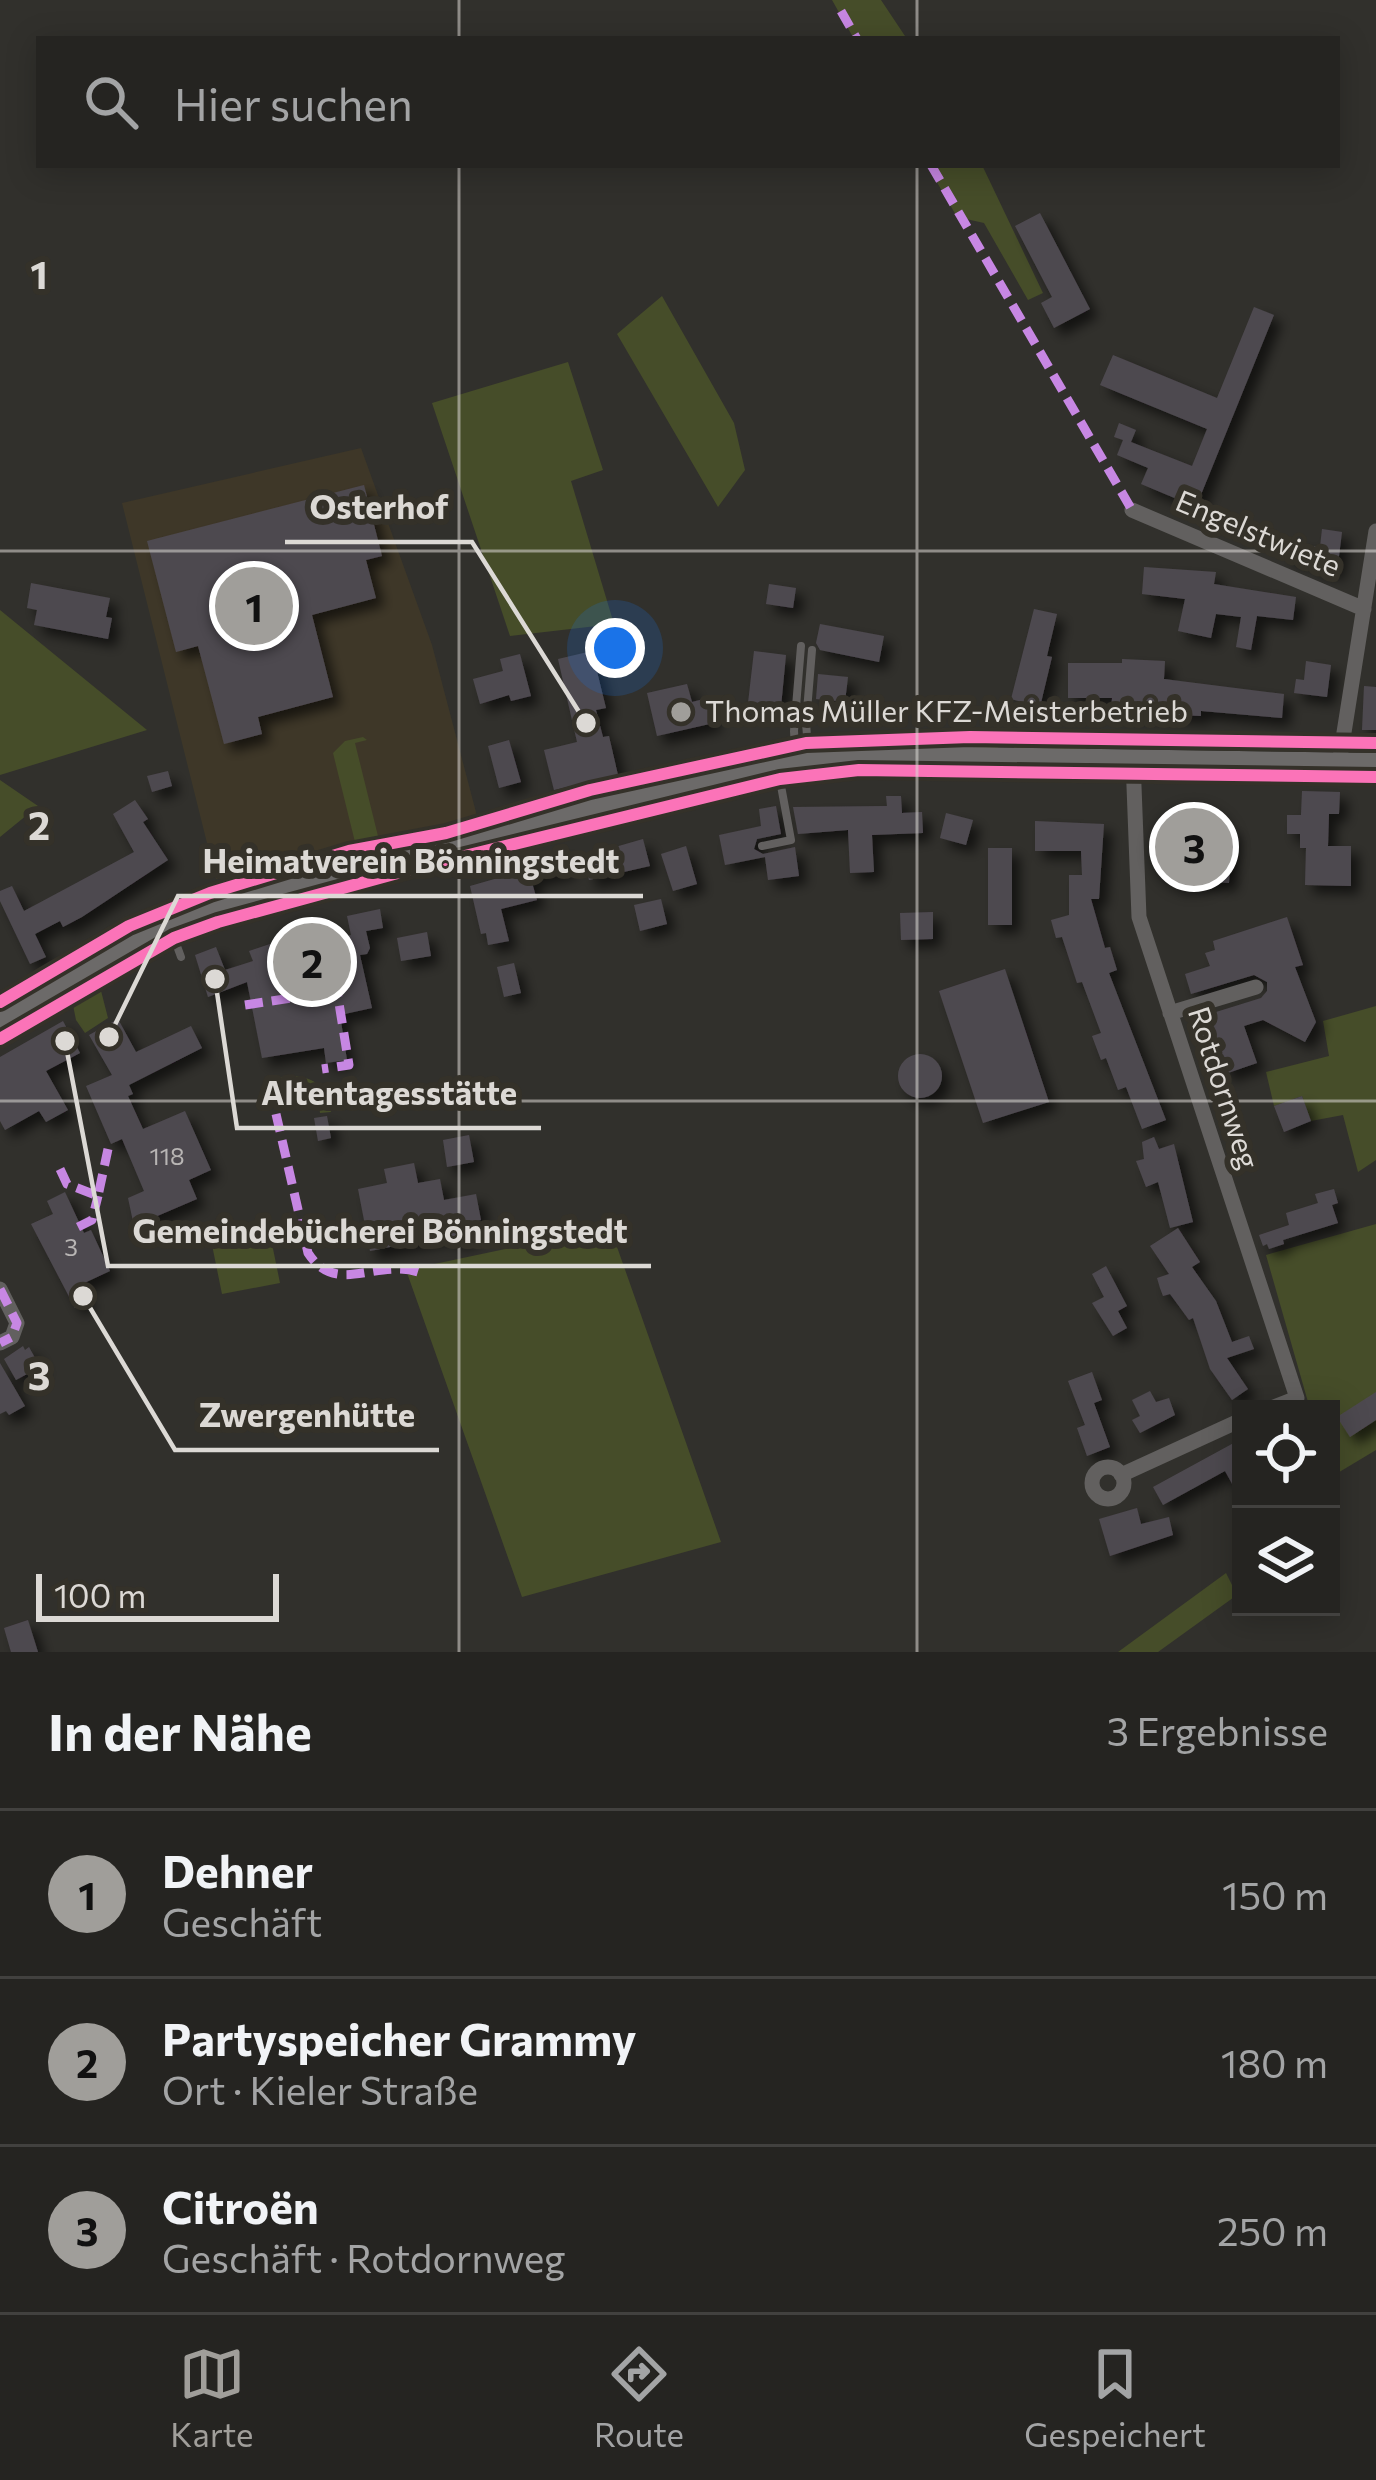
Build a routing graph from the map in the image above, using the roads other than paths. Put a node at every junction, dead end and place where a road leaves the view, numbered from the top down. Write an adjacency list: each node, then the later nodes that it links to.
1 (1132, 510): 3 (street, Engelstwiete)
2 (1376, 531): 3 (street)
3 (1364, 609): 7 (street)
4 (801, 646): 8 (lane)
5 (812, 650): 8 (lane)
6 (1133, 760): 7 (main road); 8 (main road); 14 (street, Rotdornweg)
7 (1339, 764): 9 (main road)
8 (794, 765): 10 (lane); 11 (main road)
9 (1376, 765)
10 (762, 846)
11 (171, 928): 12 (lane); 15 (main road)
12 (181, 957)
13 (1256, 987): 14 (street)
14 (1170, 1012): 18 (street, Rotdornweg)
15 (0, 1023)
16 (0, 1289): 17 (street)
17 (0, 1343)
18 (1292, 1400)
19 (1232, 1424): 20 (street)
20 (1121, 1474)

